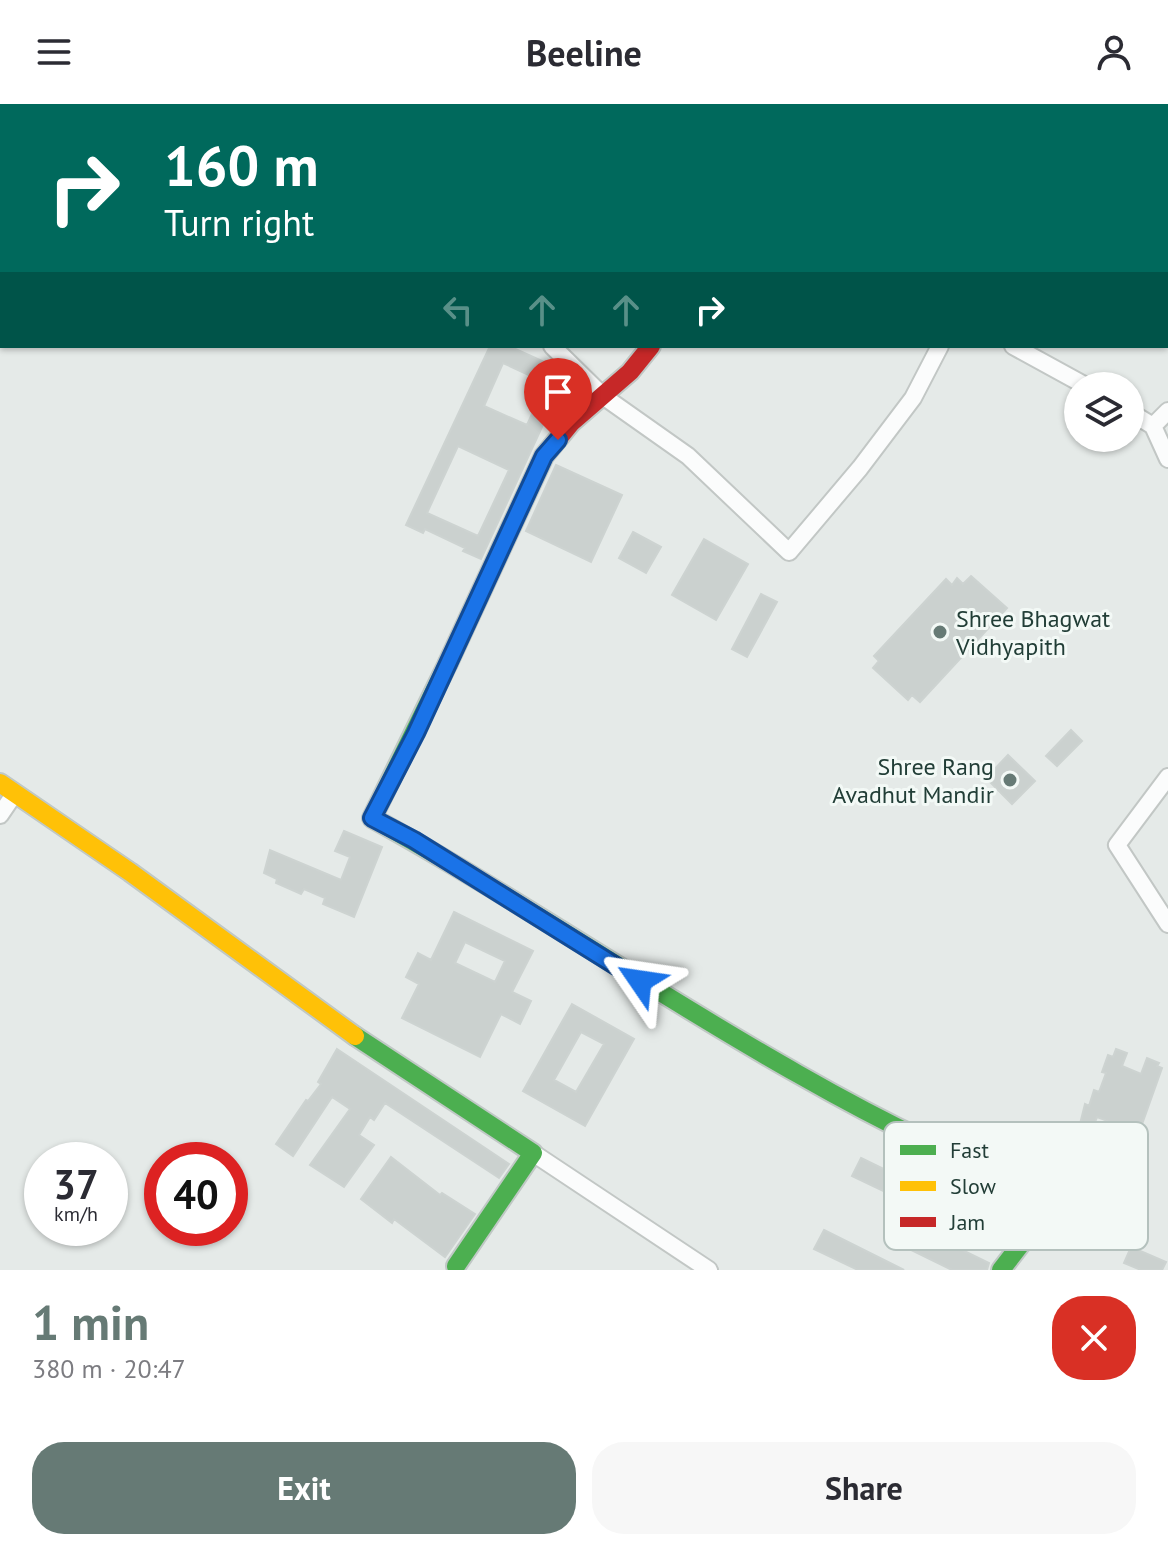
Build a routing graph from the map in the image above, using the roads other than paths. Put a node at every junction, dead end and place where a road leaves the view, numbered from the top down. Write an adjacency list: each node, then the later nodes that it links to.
1 (554, 348): 6 (street)
2 (649, 348): 6 (street)
3 (939, 348): 6 (street)
4 (1017, 348): 5 (street)
5 (1064, 374)
6 (603, 396): 15 (street)
7 (1168, 411): 9 (street)
8 (1144, 421): 9 (street)
9 (1153, 426): 10 (street)
10 (1168, 459)
11 (1168, 777): 14 (street)
12 (8, 788): 13 (street); 16 (street)
13 (0, 815)
14 (1168, 924)
15 (890, 1122)
16 (533, 1153): 18 (street); 19 (street)
17 (1016, 1250): 20 (street)
18 (456, 1266)
19 (709, 1270)
20 (1001, 1270)

